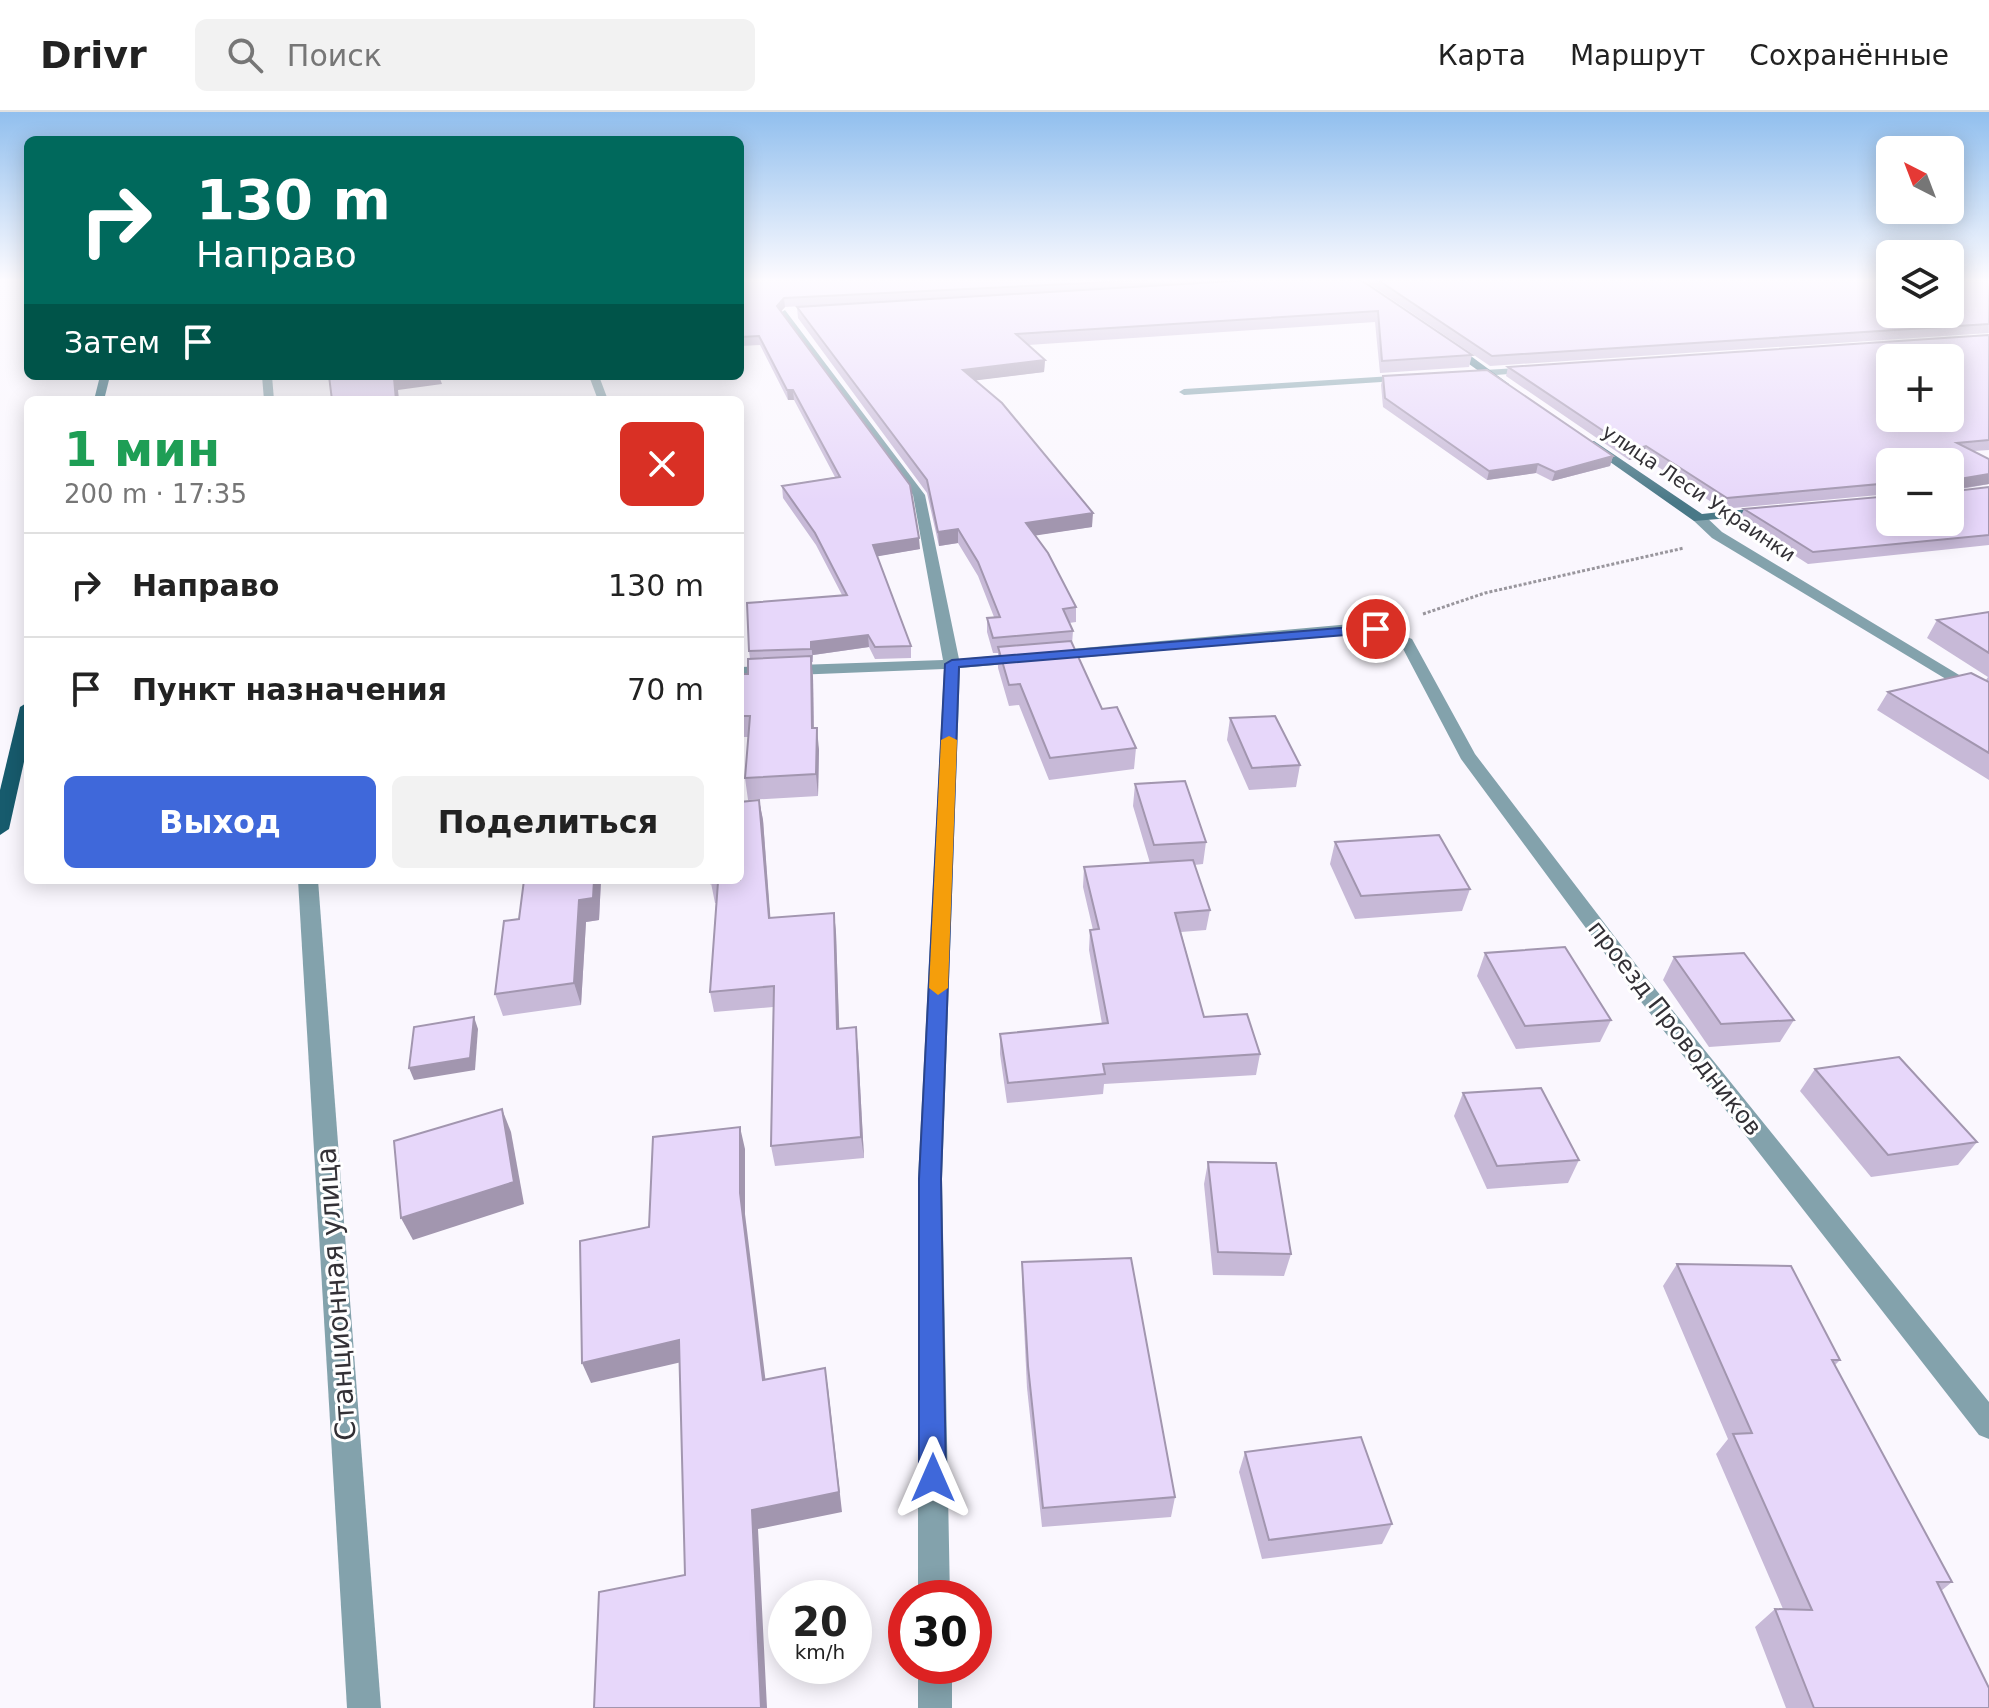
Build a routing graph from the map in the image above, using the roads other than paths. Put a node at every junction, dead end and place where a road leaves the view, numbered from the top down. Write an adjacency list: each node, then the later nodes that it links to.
1 (822, 354): 12 (street)
2 (1462, 354): 4 (main road)
3 (1551, 369): 4 (street)
4 (1489, 373): 5 (street); 7 (main road)
5 (1458, 375)
6 (1428, 377): 8 (street)
7 (1515, 391)
8 (1184, 392)
9 (1581, 436): 11 (main road, улица Леси Украинки)
10 (1779, 510): 11 (main road)
11 (1699, 518): 14 (street, улица Леси Украинки)
12 (952, 664): 13 (street); 18 (street, проезд Проводников); 19 (street)
13 (744, 672)
14 (1989, 700)
15 (24, 724): 16 (main road)
16 (0, 829)
17 (308, 884): 21 (street, Станционная улица)
18 (1989, 1425)
19 (934, 1580)
20 (935, 1684): 22 (street)
21 (364, 1708)
22 (935, 1708)

